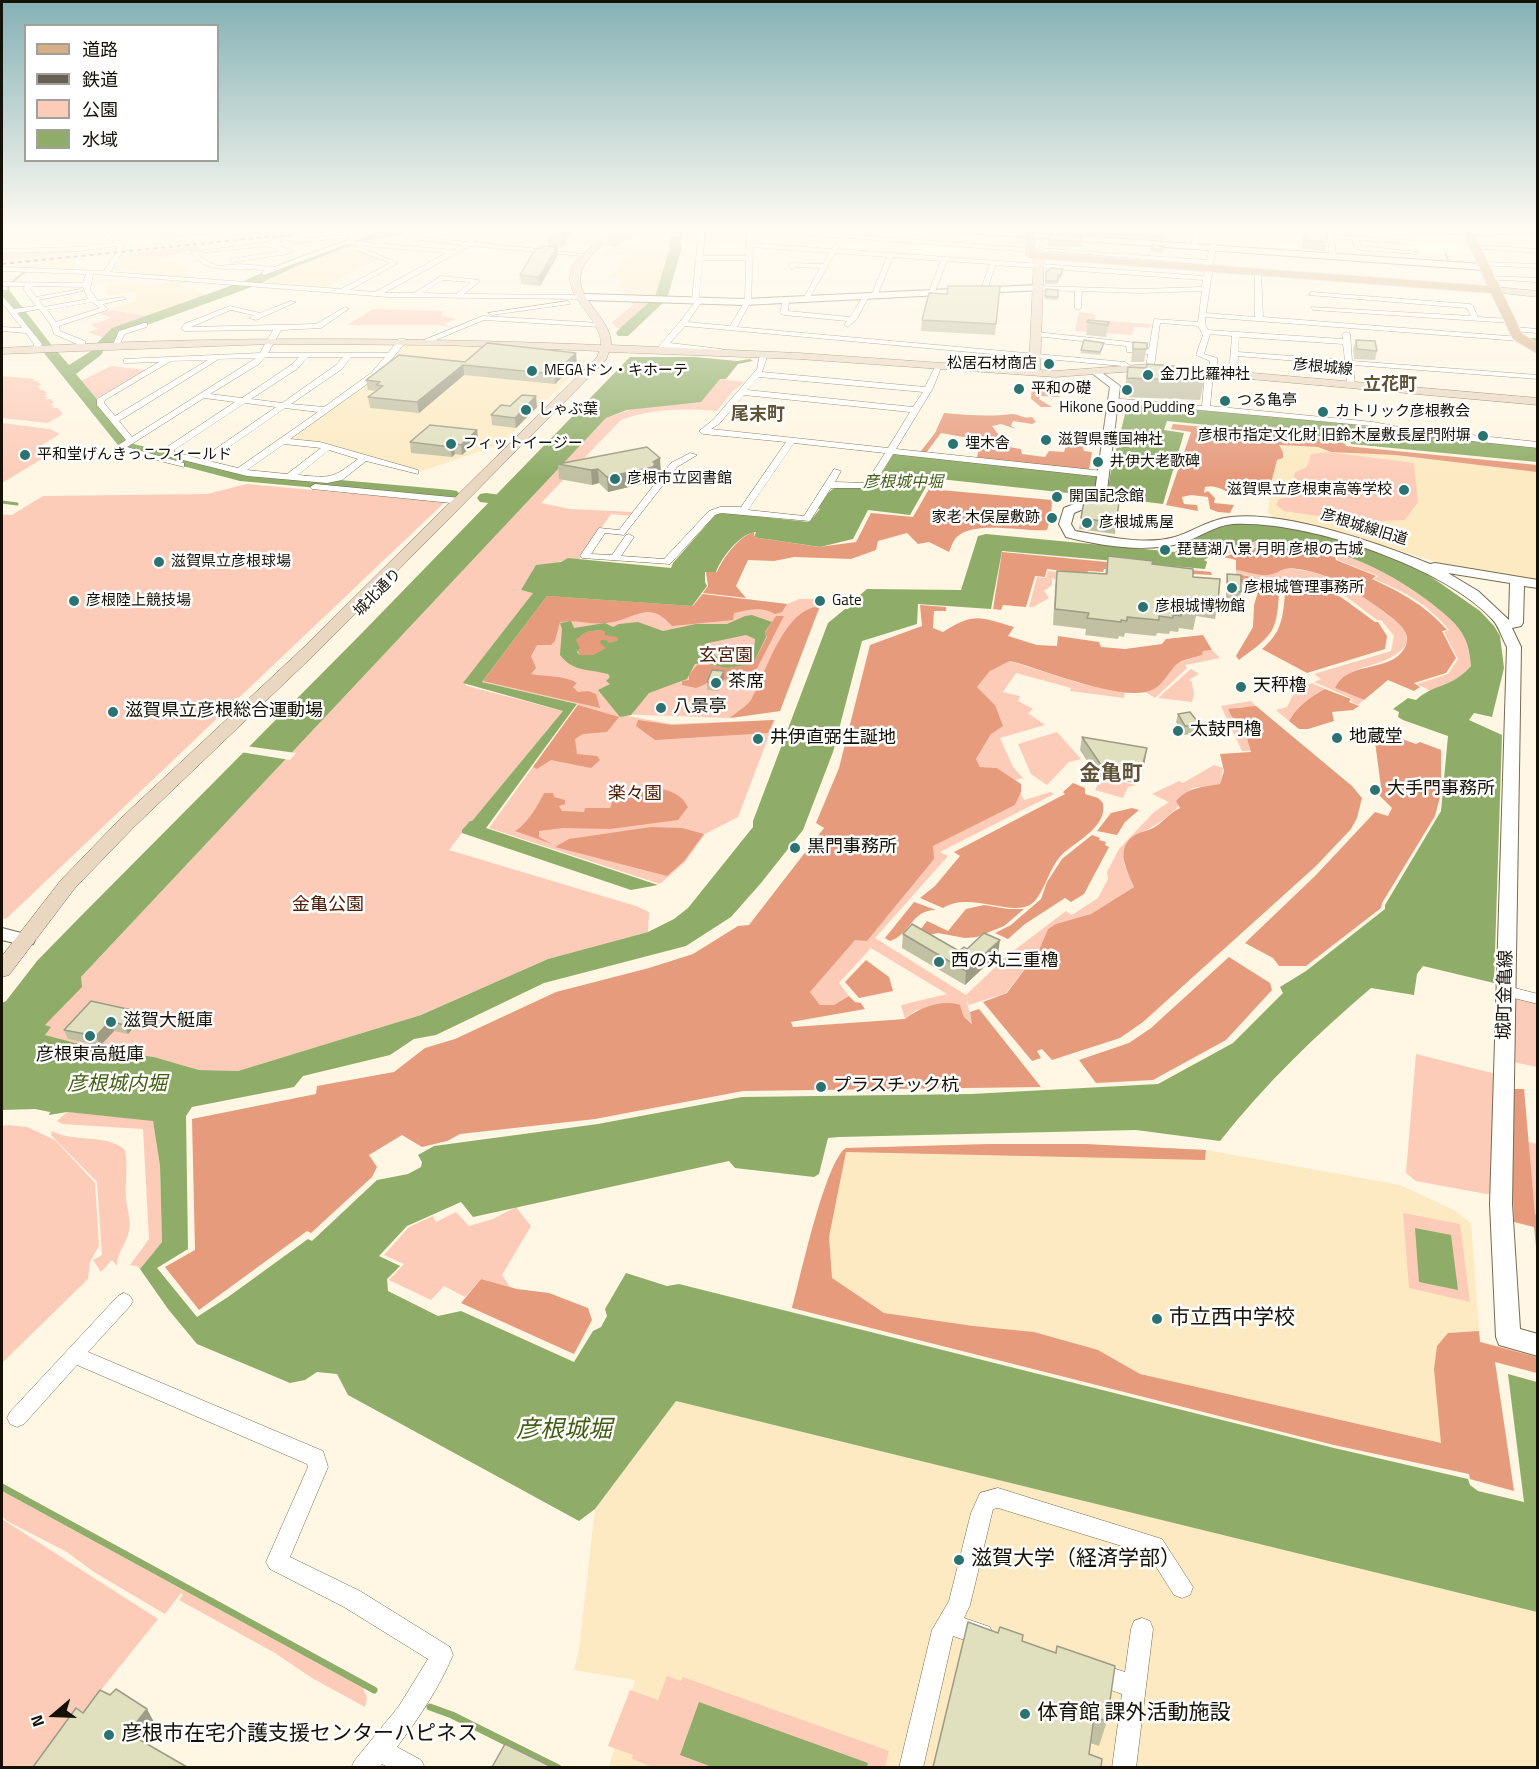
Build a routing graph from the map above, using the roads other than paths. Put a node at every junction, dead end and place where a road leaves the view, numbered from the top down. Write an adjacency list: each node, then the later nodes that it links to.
1 (17, 313): 45 (street)
2 (45, 313): 36 (street)
3 (80, 313): 26 (street)
4 (94, 313): 26 (street)
5 (219, 313): 43 (street)
6 (250, 313): 23 (street)
7 (266, 313): 23 (street)
8 (339, 313): 40 (street)
9 (494, 313): 28 (street)
10 (591, 313): 38 (main road)
11 (594, 313): 60 (main road)
12 (690, 313): 33 (street)
13 (742, 313): 41 (street)
14 (784, 313): 24 (street)
15 (858, 313): 30 (street)
16 (1032, 313): 71 (main road)
17 (1035, 313): 50 (main road)
18 (1259, 313): 31 (street)
19 (1313, 313): 35 (street)
20 (1375, 313): 29 (street)
21 (1473, 313): 29 (street)
22 (1507, 313): 44 (main road)
23 (260, 315): 43 (street)
24 (814, 315): 30 (street)
25 (1203, 315): 31 (street); 34 (street)
26 (83, 316): 36 (street)
27 (454, 317): 32 (street)
28 (486, 318): 32 (street); 38 (street)
29 (1475, 318): 44 (street)
30 (853, 319): 52 (street)
31 (1259, 319): 35 (street)
32 (472, 322): 55 (street)
33 (683, 324): 41 (street); 59 (street)
34 (1201, 324): 48 (street); 64 (street)
35 (1314, 324): 39 (street)
36 (55, 325): 49 (street)
37 (144, 325): 58 (street)
38 (600, 325): 60 (main road)
39 (1346, 326): 44 (street); 56 (street)
40 (278, 328): 43 (street); 53 (street)
41 (733, 328): 52 (street)
42 (2, 329): 45 (street)
43 (230, 329)
44 (1515, 330): 47 (street); 62 (main road)
45 (26, 331): 61 (street)
46 (73, 331): 49 (street)
47 (1538, 331)
48 (1206, 332): 51 (street); 81 (street)
49 (63, 334): 57 (street)
50 (1036, 334): 64 (street); 71 (main road)
51 (1236, 334): 56 (street); 66 (street)
52 (834, 337): 71 (street)
53 (271, 341): 54 (main road, 彦根城線); 58 (main road, 彦根城線); 70 (street)
54 (402, 341): 55 (main road, 彦根城線); 69 (street)
55 (423, 342): 60 (main road, 彦根城線)
56 (1347, 342): 75 (street)
57 (82, 343)
58 (114, 347): 61 (main road, 彦根城線)
59 (661, 348): 60 (main road, 彦根城線); 65 (main road, 彦根城線)
60 (612, 349): 112 (main road, 城北通り); 121 (main road, 城北通り)
61 (37, 350): 63 (main road, 彦根城線)
62 (1538, 350)
63 (2, 351)
64 (1153, 352): 77 (street)
65 (764, 354): 76 (main road, 彦根城線); 82 (street)
66 (1236, 354): 75 (street); 83 (street)
67 (306, 355): 68 (street); 70 (street); 90 (street)
68 (349, 355): 69 (street); 92 (street)
69 (391, 355): 94 (street)
70 (263, 356): 72 (street); 88 (street)
71 (1030, 356): 78 (street); 79 (main road)
72 (218, 357): 73 (street); 96 (street)
73 (171, 359): 74 (street); 96 (street)
74 (127, 360)
75 (1348, 363): 84 (street); 85 (street)
76 (939, 367): 79 (main road, 彦根城線); 86 (street)
77 (1150, 367): 78 (main road, 彦根城線); 81 (main road, 彦根城線)
78 (1130, 368): 80 (main road, 彦根城線)
79 (1029, 372): 80 (main road, 彦根城線)
80 (1097, 372): 89 (street)
81 (1212, 373): 83 (main road, 彦根城線); 93 (street)
82 (757, 374): 86 (street); 87 (street)
83 (1233, 374): 85 (main road, 彦根城線)
84 (1538, 377)
85 (1351, 385): 91 (main road, 彦根城線)
86 (927, 390): 95 (street)
87 (741, 392): 95 (street); 97 (street)
88 (203, 396): 90 (street); 99 (street)
89 (1114, 400): 93 (street); 109 (street, 彦根城線旧道)
90 (243, 401): 92 (street); 105 (street)
91 (1538, 402)
92 (284, 406): 94 (street); 105 (street)
93 (1206, 407): 100 (street)
94 (325, 410): 98 (street)
95 (915, 410): 102 (street)
96 (114, 420): 99 (street)
97 (792, 440): 102 (street); 113 (street)
98 (283, 441): 101 (street); 106 (street)
99 (127, 443): 112 (street)
100 (1538, 444)
101 (327, 447): 104 (street); 110 (street)
102 (891, 451): 109 (street); 111 (street)
103 (693, 455): 115 (street)
104 (364, 458): 108 (street); 110 (street)
105 (202, 462): 106 (street)
106 (240, 471): 110 (street)
107 (837, 471): 111 (street)
108 (415, 472)
109 (1102, 474): 116 (street, 彦根城線旧道)
110 (289, 477)
111 (832, 485): 113 (street)
112 (461, 501): 121 (main road, 城北通り)
113 (733, 511): 115 (street)
114 (629, 537): 115 (street)
115 (618, 559)
116 (1425, 565): 117 (street); 119 (street, 彦根城線旧道)
117 (1517, 580): 118 (street); 119 (street)
118 (1538, 584)
119 (1506, 625): 123 (street, 城町金亀線)
120 (2, 934): 121 (street)
121 (26, 940): 122 (main road, 城北通り)
122 (2, 970)
123 (1507, 991): 124 (street); 126 (street, 城町金亀線)
124 (1538, 999)
125 (124, 1300): 127 (street)
126 (1538, 1345)
127 (74, 1355): 128 (street); 135 (street)
128 (17, 1418)
129 (1182, 1587): 130 (street)
130 (948, 1623): 132 (street); 138 (street)
131 (1143, 1629): 134 (street)
132 (1003, 1642)
133 (1080, 1668): 134 (street)
134 (1135, 1687): 139 (street)
135 (380, 1750): 136 (street); 137 (street)
136 (363, 1767)
137 (413, 1767)
138 (911, 1767)
139 (1124, 1767)

